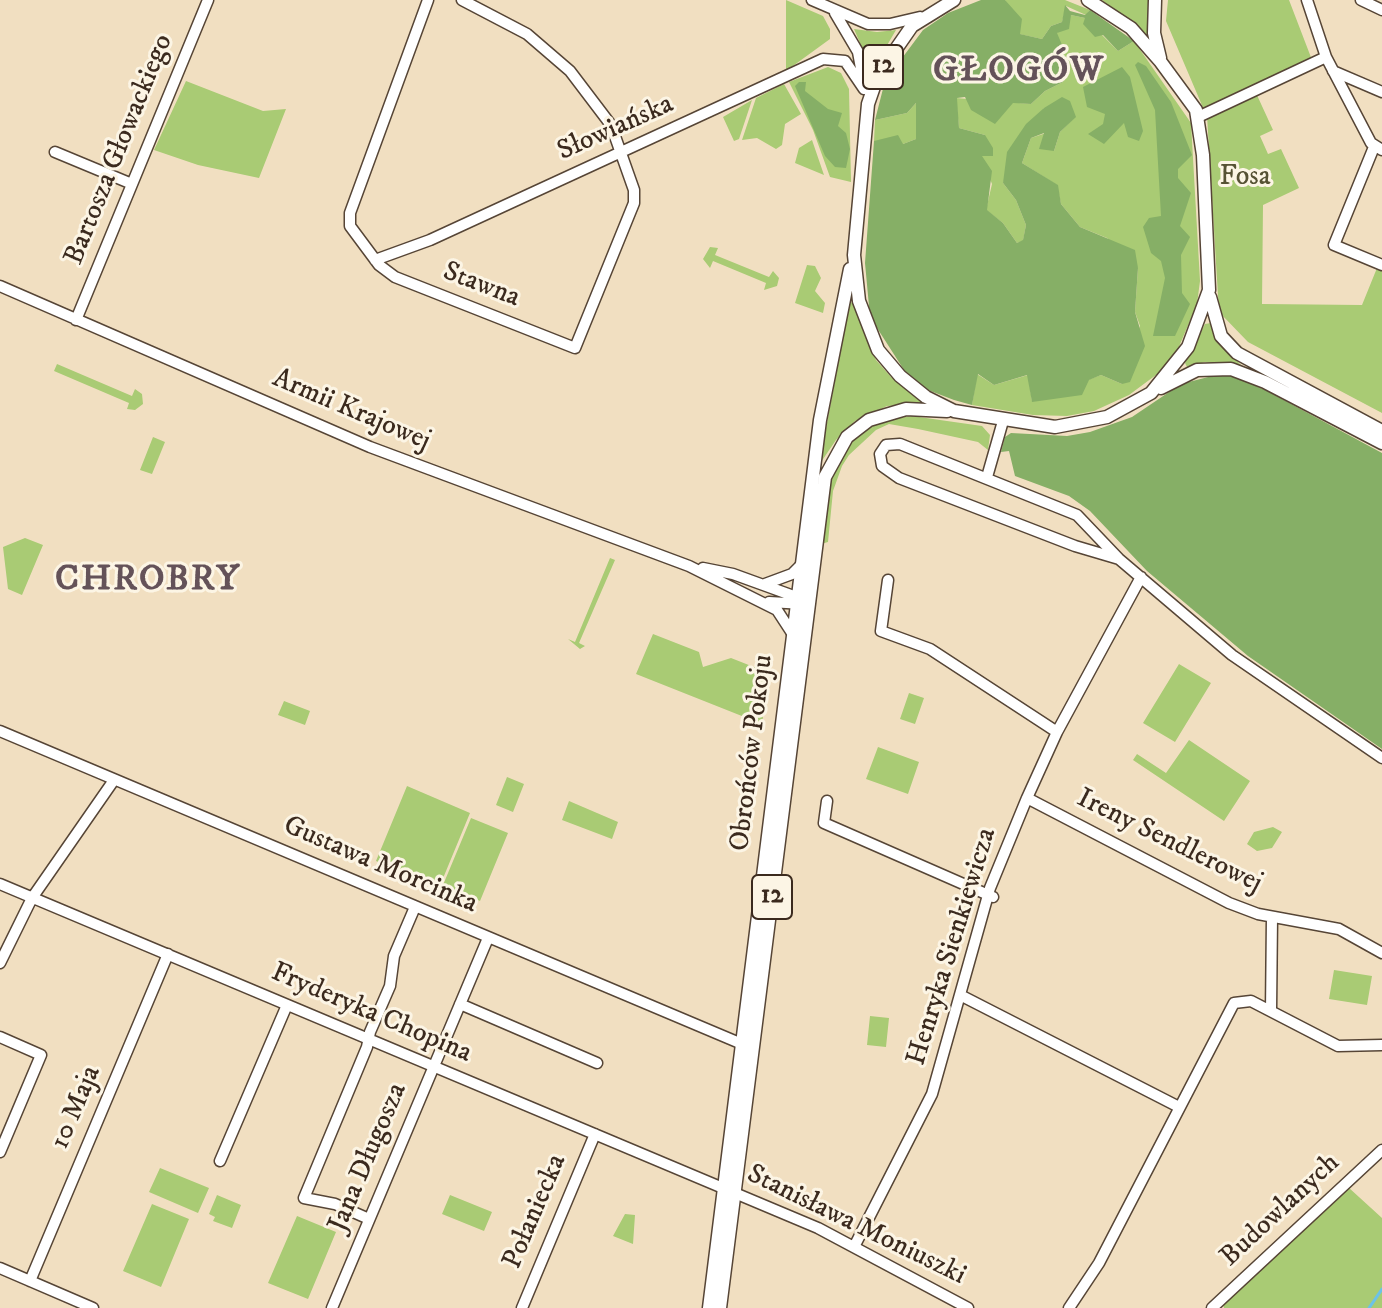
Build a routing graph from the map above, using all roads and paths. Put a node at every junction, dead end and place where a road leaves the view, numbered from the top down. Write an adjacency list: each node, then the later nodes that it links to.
1 (208, 0): 23 (street, Bartosza Głowackiego)
2 (428, 0): 25 (street, Stawna)
3 (462, 0): 22 (street)
4 (812, 0): 11 (street)
5 (954, 0): 12 (main road, 12)
6 (1088, 0): 14 (main road)
7 (1155, 0): 14 (main road)
8 (1307, 0): 13 (street)
9 (1361, 0): 10 (street)
10 (1382, 10)
11 (835, 13): 12 (street); 16 (street)
12 (923, 16): 19 (main road, 12)
13 (1326, 57): 15 (street); 18 (street)
14 (1160, 61): 18 (main road)
15 (1333, 71): 17 (street); 20 (street)
16 (864, 89): 19 (street); 22 (street, Słowiańska)
17 (1382, 92)
18 (1198, 117): 28 (main road, 12)
19 (864, 128): 24 (main road, 12)
20 (1378, 149): 26 (street)
21 (55, 152): 23 (street)
22 (622, 153): 25 (street, Słowiańska); 25 (street, Stawna)
23 (132, 184): 29 (street, Bartosza Głowackiego)
24 (854, 255): 31 (main road, 12); 37 (main road, Obrońców Pokoju / 12)
25 (375, 260)
26 (1382, 265)
27 (0, 286): 29 (street, Armii Krajowej)
28 (1209, 290): 30 (main road, 12); 33 (main road)
29 (76, 320): 38 (street, Armii Krajowej)
30 (1151, 393): 32 (main road, 12); 34 (main road)
31 (954, 411): 32 (main road, 12); 43 (main road, Obrońców Pokoju / 12)
32 (1003, 421): 35 (street)
33 (1382, 431)
34 (1382, 443)
35 (987, 477): 36 (street); 36 (street)
36 (1119, 559): 39 (street)
37 (802, 564): 41 (street); 43 (main road, Obrońców Pokoju / 12)
38 (689, 566): 41 (street, Armii Krajowej); 42 (street, Armii Krajowej)
39 (1141, 577): 46 (street, Henryka Sienkiewicza); 47 (street)
40 (888, 580): 46 (street)
41 (765, 584): 43 (street, Armii Krajowej)
42 (763, 601): 43 (street, Armii Krajowej); 44 (street, Armii Krajowej)
43 (801, 601): 44 (main road, Obrońców Pokoju / 12); 75 (main road, Obrońców Pokoju / 12)
44 (792, 633): 66 (main road, Obrońców Pokoju / 12)
45 (0, 731): 48 (street, Gustawa Morcinka)
46 (1057, 732): 49 (street, Henryka Sienkiewicza)
47 (1382, 758)
48 (114, 780): 53 (street); 54 (street, Gustawa Morcinka)
49 (1027, 798): 52 (street, Henryka Sienkiewicza); 55 (street, Ireny Sendlerowej)
50 (827, 801): 52 (street)
51 (0, 884): 53 (street, Fryderyka Chopina)
52 (992, 896): 60 (street, Henryka Sienkiewicza)
53 (32, 898): 58 (street, Fryderyka Chopina); 59 (street)
54 (415, 907): 56 (street, Gustawa Morcinka); 65 (street)
55 (1272, 917): 57 (street, Ireny Sendlerowej); 63 (street)
56 (488, 938): 61 (street, Jana Długosza); 66 (street, Gustawa Morcinka)
57 (1382, 953)
58 (168, 954): 62 (street, Fryderyka Chopina); 79 (street, 10 Maja)
59 (0, 963)
60 (962, 996): 70 (street); 77 (street, Henryka Sienkiewicza)
61 (460, 1004): 68 (street); 69 (street, Jana Długosza)
62 (287, 1005): 65 (street, Fryderyka Chopina); 74 (street)
63 (1271, 1011): 67 (street); 70 (street)
64 (0, 1037): 73 (street)
65 (369, 1039): 69 (street, Fryderyka Chopina); 76 (street)
66 (742, 1044): 75 (main road, Obrońców Pokoju / 12)
67 (1382, 1045)
68 (597, 1063)
69 (434, 1066): 71 (street, Fryderyka Chopina); 76 (street, Jana Długosza)
70 (1179, 1107): 86 (street)
71 (595, 1134): 75 (street, Fryderyka Chopina); 82 (street, Połaniecka)
72 (1382, 1150): 87 (street, Budowlanych)
73 (0, 1152)
74 (220, 1161)
75 (729, 1189): 77 (street, Stanisława Moniuszki); 83 (main road, Obrońców Pokoju / 12); 84 (main road, Obrońców Pokoju / 12)
76 (369, 1219): 81 (street, Jana Długosza)
77 (855, 1245): 85 (street, Stanisława Moniuszki)
78 (0, 1268): 79 (street)
79 (30, 1281): 80 (street)
80 (93, 1308)
81 (332, 1308)
82 (522, 1308)
83 (709, 1308)
84 (720, 1308)
85 (968, 1308)
86 (1069, 1308)
87 (1212, 1308)

